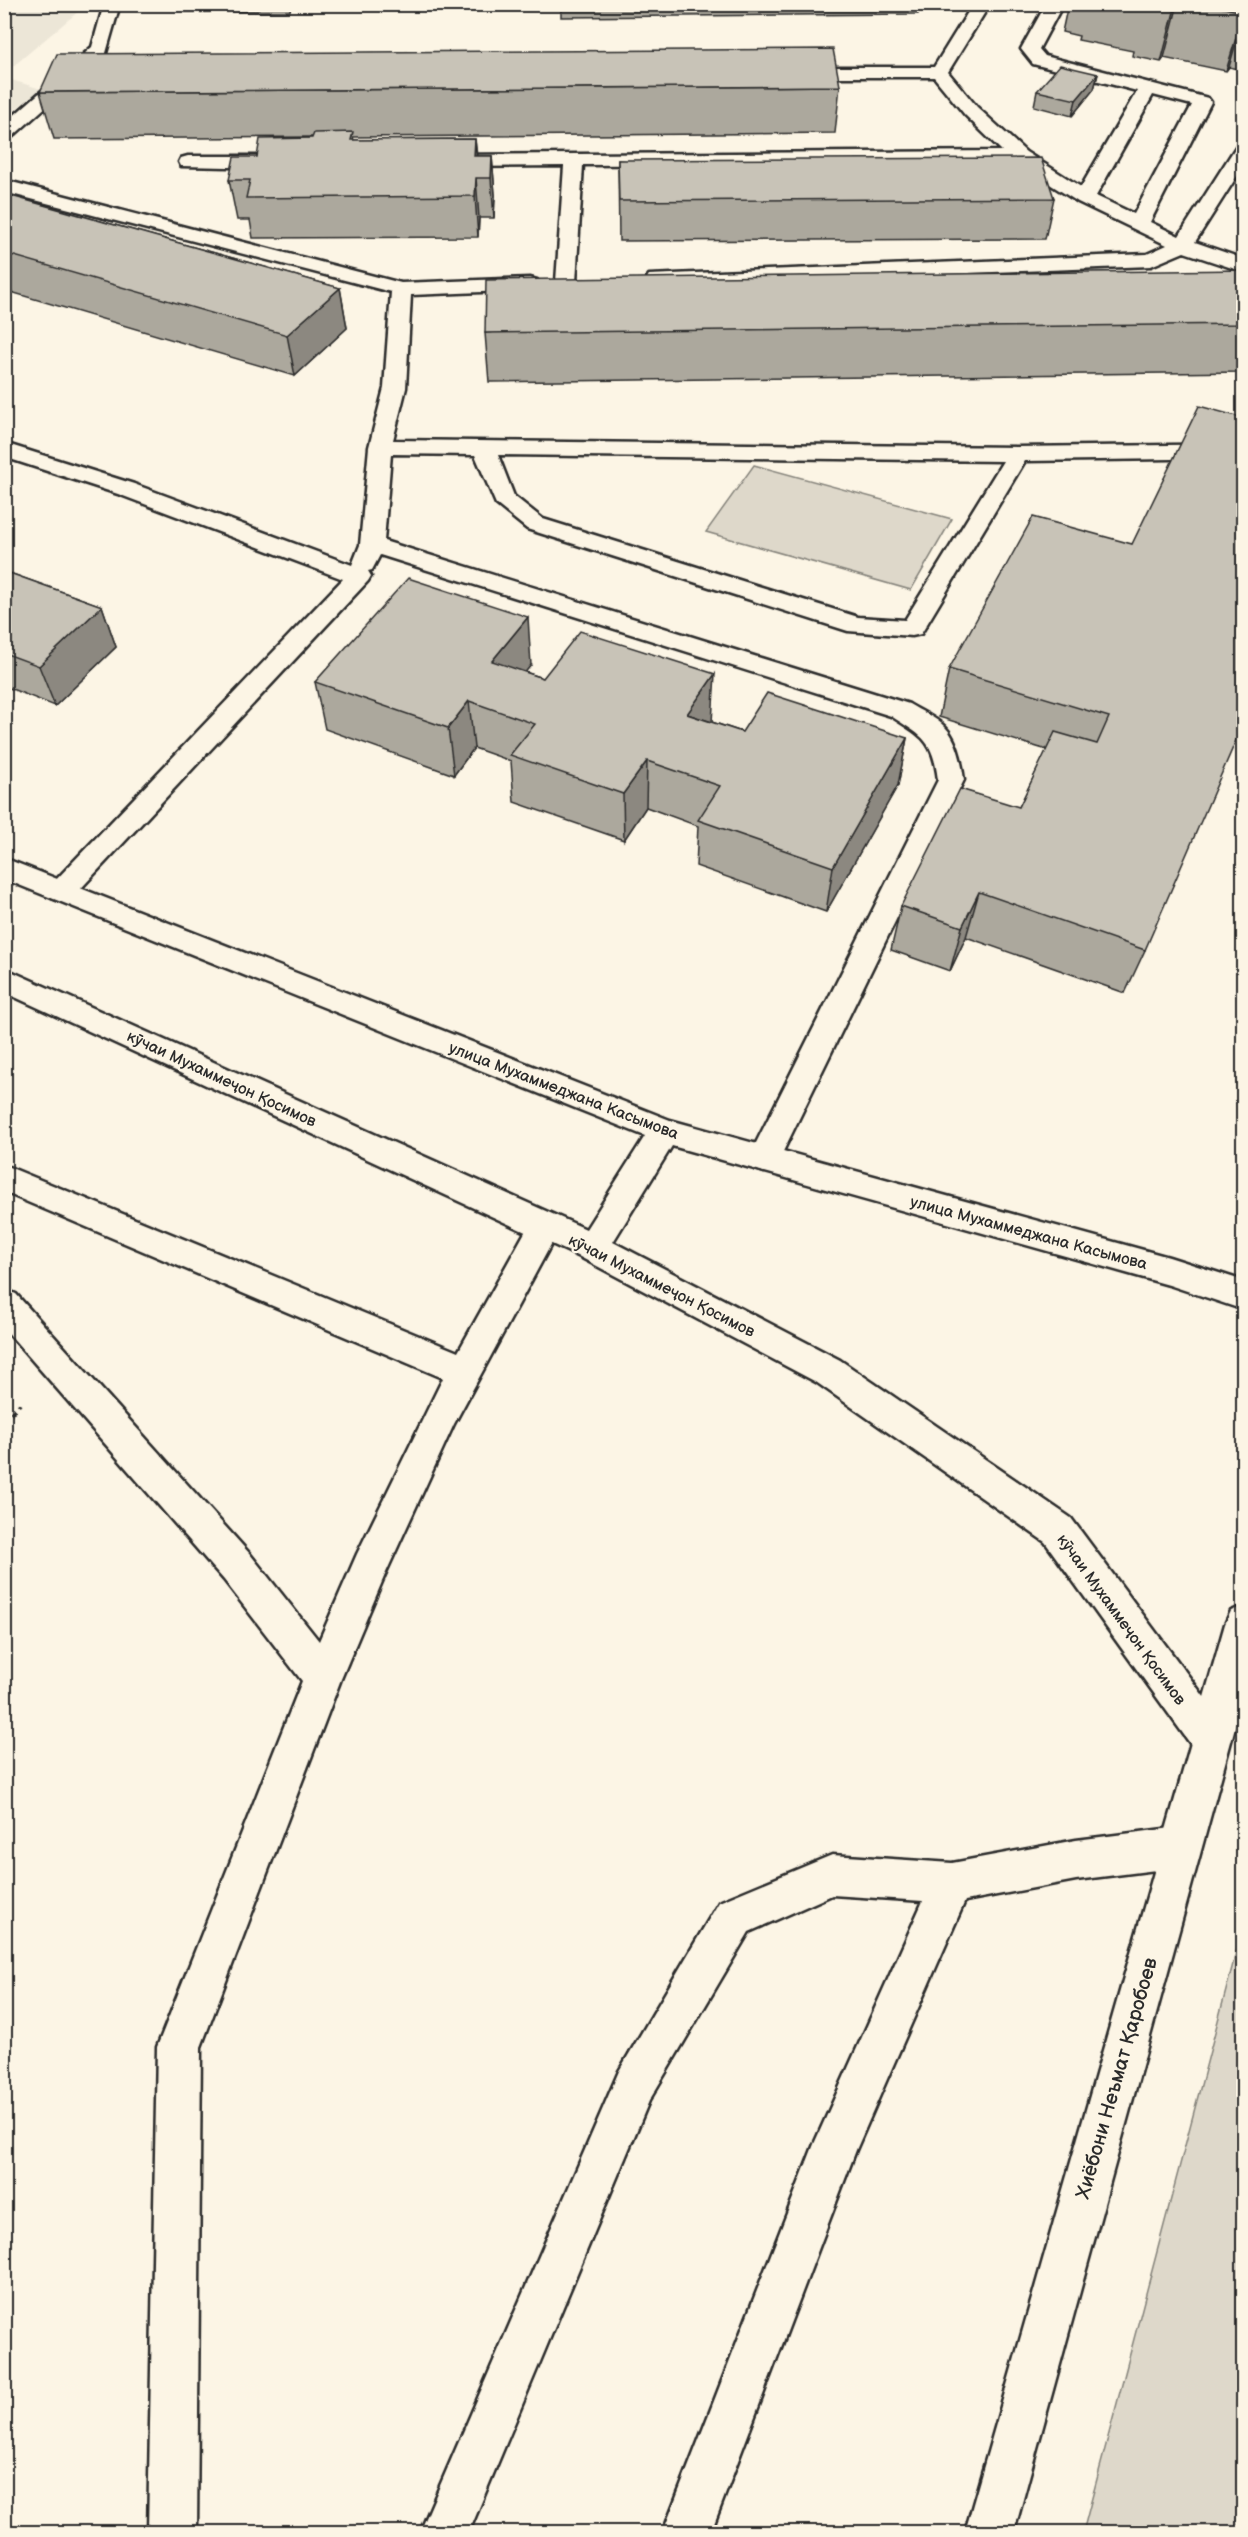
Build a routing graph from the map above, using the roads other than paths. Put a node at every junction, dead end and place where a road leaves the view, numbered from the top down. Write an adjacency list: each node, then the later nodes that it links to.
1 (112, 4): 9 (main road)
2 (982, 4): 7 (main road)
3 (1055, 4): 8 (main road)
4 (82, 71): 5 (main road)
5 (106, 71)
6 (773, 72): 7 (main road)
7 (939, 72): 11 (main road)
8 (1148, 87): 17 (main road); 18 (main road)
9 (4, 134)
10 (1244, 149): 19 (main road)
11 (1019, 156): 13 (main road); 17 (main road)
12 (434, 161): 13 (main road)
13 (574, 161): 23 (main road)
14 (188, 162): 15 (main road)
15 (294, 162)
16 (4, 186): 24 (main road)
17 (1085, 198): 18 (main road)
18 (1138, 225): 19 (main road)
19 (1183, 245): 20 (main road); 21 (main road)
20 (1244, 266)
21 (637, 279)
22 (590, 281): 23 (main road)
23 (566, 282): 24 (main road)
24 (400, 289): 25 (main road)
25 (380, 447): 26 (main road); 30 (main road)
26 (484, 448): 29 (main road); 29 (main road)
27 (4, 450): 31 (main road)
28 (1244, 452): 29 (main road)
29 (1018, 454)
30 (372, 544): 31 (main road); 36 (main road)
31 (359, 576): 33 (main road)
32 (4, 868): 33 (main road, улица Мухаммеджана Касымова)
33 (62, 891): 35 (main road, улица Мухаммеджана Касымова)
34 (4, 979): 38 (main road, кӯчаи Мухаммеҷон Қосимов)
35 (665, 1131): 36 (main road, улица Мухаммеджана Касымова); 39 (main road)
36 (764, 1159): 40 (main road, улица Мухаммеджана Касымова)
37 (4, 1178): 42 (main road)
38 (545, 1226): 39 (main road, кӯчаи Мухаммеҷон Қосимов); 42 (main road)
39 (592, 1247): 45 (main road, кӯчаи Мухаммеҷон Қосимов)
40 (1244, 1296)
41 (4, 1304): 44 (main road)
42 (465, 1371): 44 (main road)
43 (1244, 1624): 45 (main road, Хиёбони Неъмат Қаробоев)
44 (323, 1677): 48 (main road)
45 (1211, 1739): 46 (main road, Хиёбони Неъмат Қаробоев)
46 (1180, 1847): 47 (main road); 51 (main road, Хиёбони Неъмат Қаробоев)
47 (952, 1883): 49 (main road); 50 (main road)
48 (173, 2532)
49 (444, 2532)
50 (687, 2532)
51 (989, 2532)

